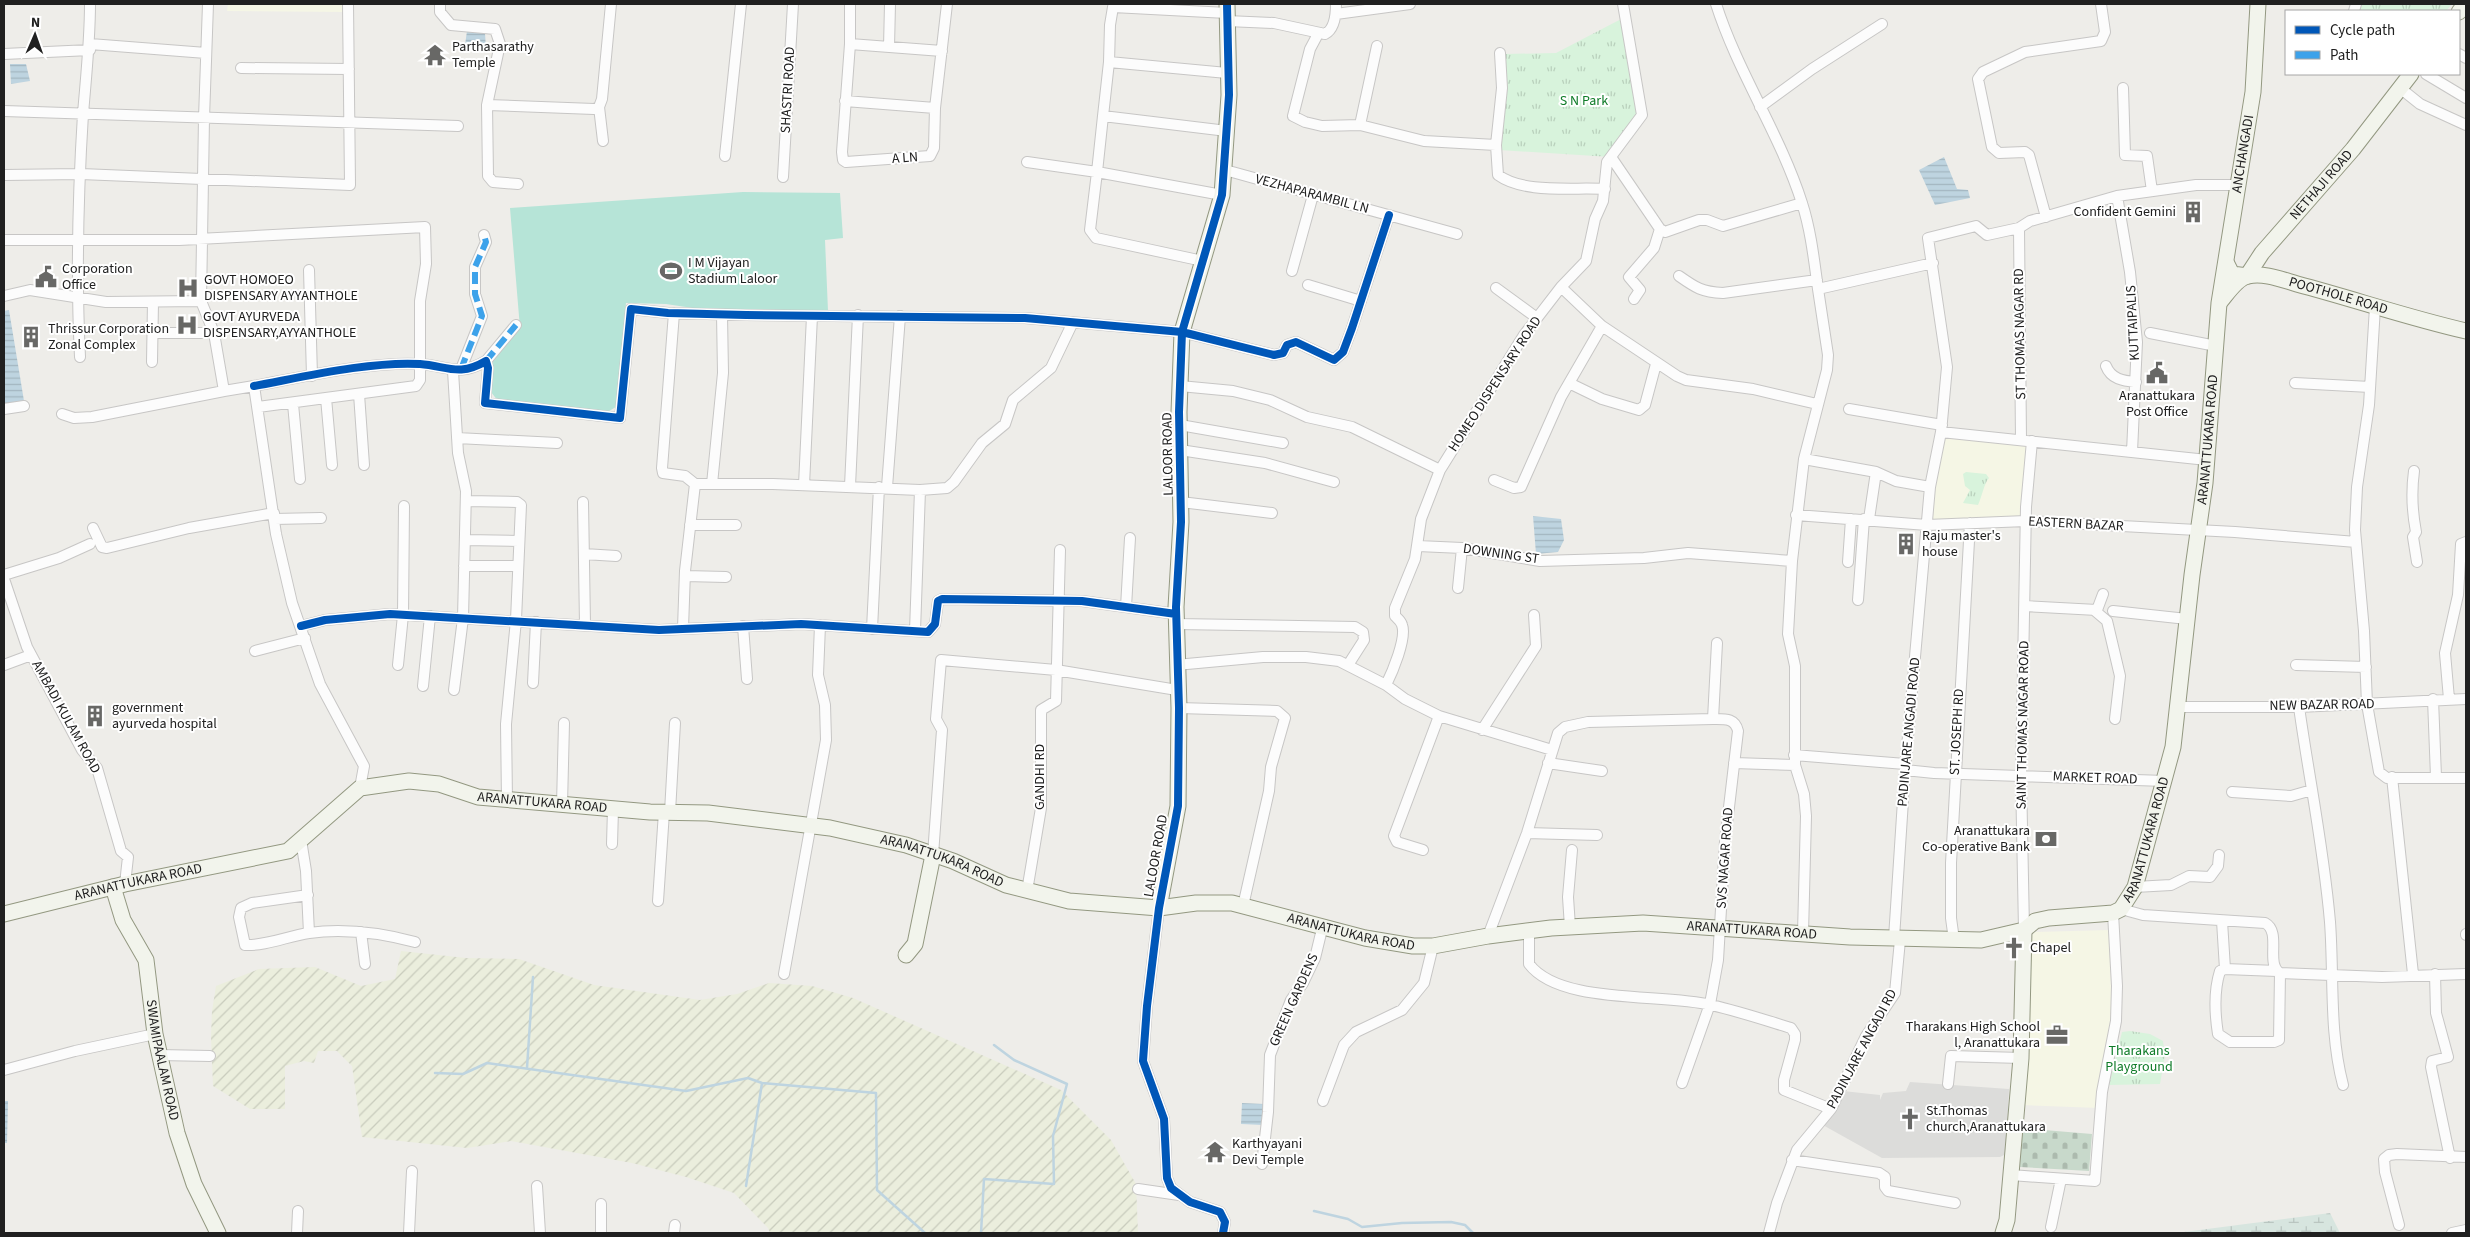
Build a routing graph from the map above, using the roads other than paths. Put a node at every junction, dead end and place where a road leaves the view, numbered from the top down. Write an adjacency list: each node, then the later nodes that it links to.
1 (90, 4): 23 (street)
2 (208, 4): 26 (street)
3 (348, 4): 31 (street)
4 (440, 4): 39 (street)
5 (611, 4): 40 (street)
6 (741, 4): 54 (street)
7 (793, 4): 61 (street, SHASTRI ROAD)
8 (850, 4): 21 (street, A LN)
9 (890, 4): 24 (street)
10 (947, 4): 25 (street, A LN)
11 (1410, 4): 17 (street)
12 (1623, 4): 55 (street)
13 (1716, 4): 41 (street)
14 (2101, 4): 72 (street)
15 (2258, 4): 64 (main road, ANCHANGADI)
16 (1113, 5): 18 (street); 29 (street)
17 (1336, 9): 20 (street)
18 (1227, 13): 20 (street); 32 (main road, LALOOR ROAD)
19 (1882, 24): 41 (street)
20 (1318, 34): 48 (street)
21 (850, 44): 24 (street); 38 (street, A LN)
22 (1377, 46): 48 (street)
23 (90, 47): 26 (street); 28 (street); 44 (street)
24 (889, 47): 25 (street)
25 (942, 51): 42 (street, A LN)
26 (206, 53): 46 (street)
27 (1500, 53): 53 (street)
28 (4, 54)
29 (1109, 62): 32 (street); 45 (street)
30 (241, 68): 31 (street)
31 (349, 69): 47 (street)
32 (1227, 73): 51 (main road, LALOOR ROAD)
33 (2410, 75): 36 (main road, NETHAJI ROAD)
34 (2428, 75): 37 (street)
35 (2123, 88): 66 (street)
36 (2400, 88): 49 (street); 86 (main road, NETHAJI ROAD)
37 (2466, 98)
38 (845, 101): 42 (street); 42 (street, A LN)
39 (487, 105): 40 (street); 63 (street)
40 (599, 107): 52 (street)
41 (1760, 107): 70 (street)
42 (935, 108)
43 (4, 111): 44 (street)
44 (83, 113): 46 (street); 59 (street)
45 (1103, 116): 51 (street); 58 (street)
46 (204, 118): 47 (street); 62 (street)
47 (349, 122): 50 (street); 62 (street)
48 (1360, 125): 53 (street)
49 (2466, 125)
50 (458, 126)
51 (1227, 131): 57 (main road, LALOOR ROAD)
52 (602, 141)
53 (1496, 145): 65 (street)
54 (725, 156)
55 (1611, 157): 65 (street, HOMEO DISPENSARY ROAD); 74 (street)
56 (1027, 162): 58 (street)
57 (1224, 170): 67 (main road, LALOOR ROAD); 68 (street, VEZHAPARAMBIL LN)
58 (1097, 172): 67 (street); 80 (street)
59 (81, 174): 60 (street); 62 (street); 79 (street)
60 (4, 175)
61 (783, 177)
62 (204, 180): 77 (street)
63 (518, 184)
64 (2238, 185): 66 (street); 82 (main road, ANCHANGADI)
65 (1605, 189): 89 (street, HOMEO DISPENSARY ROAD)
66 (2152, 191): 69 (street)
67 (1222, 195): 80 (main road, LALOOR ROAD)
68 (1313, 195): 71 (street, VEZHAPARAMBIL LN); 84 (street)
69 (2117, 196): 72 (street); 123 (street, KUTTAIPALIS)
70 (1802, 204): 74 (street); 88 (street)
71 (1389, 215): 75 (street, VEZHAPARAMBIL LN); 95 (street)
72 (2046, 217): 73 (street)
73 (2019, 228): 81 (street); 141 (street, ST THOMAS NAGAR RD)
74 (1660, 229): 93 (street)
75 (1458, 234)
76 (484, 235): 120 (street)
77 (204, 239): 79 (street); 94 (street); 117 (street)
78 (4, 240): 79 (street)
79 (78, 240): 92 (street)
80 (1203, 260): 109 (main road, LALOOR ROAD)
81 (1933, 263): 88 (street); 139 (street)
82 (2227, 264): 86 (main road); 97 (main road, ANCHANGADI)
83 (308, 270): 121 (street)
84 (1292, 271)
85 (1679, 276): 88 (street)
86 (2247, 276): 97 (main road); 98 (main road, POOTHOLE ROAD)
87 (1308, 285): 95 (street)
88 (1818, 285): 132 (street)
89 (1561, 287): 104 (street, HOMEO DISPENSARY ROAD); 107 (street)
90 (1496, 288): 104 (street)
91 (4, 296): 92 (street)
92 (77, 298): 96 (street); 114 (street)
93 (1634, 299)
94 (201, 301): 96 (street); 111 (street)
95 (1361, 301): 109 (street)
96 (154, 302): 110 (street)
97 (2219, 303): 113 (main road, ARANATTUKARA ROAD)
98 (2375, 307): 108 (main road, POOTHOLE ROAD); 127 (street)
99 (674, 313): 100 (street); 115 (street); 156 (street)
100 (722, 315): 102 (street); 157 (street)
101 (858, 315): 102 (street); 103 (street); 159 (street)
102 (812, 316): 158 (street)
103 (900, 316): 105 (street); 160 (street)
104 (1537, 318): 150 (street, HOMEO DISPENSARY ROAD)
105 (1074, 322): 109 (street); 162 (street)
106 (516, 325): 115 (street)
107 (1602, 326): 118 (street); 122 (street)
108 (2466, 331)
109 (1182, 332): 126 (main road, LALOOR ROAD)
110 (152, 333): 111 (street); 116 (street)
111 (214, 333): 128 (street)
112 (2150, 333): 113 (street)
113 (2216, 346): 147 (main road, ARANATTUKARA ROAD)
114 (80, 357)
115 (486, 361): 120 (street)
116 (152, 362)
117 (421, 364): 120 (street); 121 (street); 129 (street)
118 (1656, 364): 122 (street); 132 (street)
119 (2106, 366): 123 (street)
120 (457, 370): 140 (street)
121 (312, 376): 125 (street)
122 (1569, 382): 154 (street)
123 (2136, 382): 145 (street, KUTTAIPALIS)
124 (2295, 383): 127 (street)
125 (254, 386): 128 (street); 134 (street)
126 (1180, 386): 138 (main road, LALOOR ROAD); 150 (street)
127 (2370, 387): 183 (street)
128 (224, 391): 137 (street)
129 (359, 394): 130 (street); 148 (street)
130 (326, 398): 131 (street); 149 (street)
131 (293, 404): 134 (street); 153 (street)
132 (1817, 404): 146 (street)
133 (24, 406): 135 (street)
134 (258, 407): 169 (street)
135 (4, 409)
136 (1849, 409): 139 (street)
137 (62, 414)
138 (1180, 425): 143 (street); 144 (main road, LALOOR ROAD)
139 (1941, 428): 141 (street); 161 (street, PADINJARE ANGADI ROAD)
140 (457, 438): 142 (street); 163 (street)
141 (2026, 440): 145 (street); 173 (street, ST THOMAS NAGAR RD)
142 (557, 443)
143 (1283, 444)
144 (1180, 450): 155 (street); 165 (main road, LALOOR ROAD)
145 (2132, 452): 147 (street)
146 (1804, 459): 152 (street); 168 (street)
147 (2207, 460): 179 (main road, ARANATTUKARA ROAD)
148 (364, 464)
149 (332, 465)
150 (1440, 470): 186 (street, HOMEO DISPENSARY ROAD)
151 (2414, 471): 193 (street)
152 (1876, 472): 161 (street); 172 (street)
153 (300, 478)
154 (1494, 480)
155 (1334, 482)
156 (695, 484): 157 (street); 175 (street)
157 (712, 484): 158 (street)
158 (804, 485): 159 (street)
159 (850, 486): 160 (street)
160 (883, 487): 162 (street); 221 (street)
161 (1930, 487): 177 (street, PADINJARE ANGADI ROAD)
162 (920, 490): 222 (street)
163 (466, 501): 181 (street); 182 (street)
164 (583, 502): 189 (street)
165 (1181, 502): 167 (street); 212 (main road, LALOOR ROAD)
166 (404, 506): 208 (street)
167 (1272, 513)
168 (1796, 515): 171 (street, EASTERN BAZAR); 191 (street)
169 (274, 516): 170 (street); 178 (street); 218 (street)
170 (321, 518)
171 (1851, 519): 172 (street, EASTERN BAZAR); 192 (street)
172 (1867, 520): 177 (street, EASTERN BAZAR); 202 (street)
173 (2026, 521): 174 (street, EASTERN BAZAR); 179 (street, EASTERN BAZAR); 204 (street, SAINT THOMAS NAGAR ROAD)
174 (1970, 523): 177 (street, EASTERN BAZAR); 259 (street, ST. JOSEPH RD)
175 (690, 525): 176 (street); 197 (street)
176 (736, 525)
177 (1927, 525): 257 (street, PADINJARE ANGADI ROAD)
178 (93, 528)
179 (2199, 530): 183 (street, EASTERN BAZAR); 213 (main road, ARANATTUKARA ROAD)
180 (1130, 538): 205 (street)
181 (465, 540): 182 (street); 194 (street)
182 (520, 541): 195 (street)
183 (2356, 542): 232 (street)
184 (2466, 542): 241 (street)
185 (90, 544): 196 (street)
186 (1418, 546): 187 (street, DOWNING ST); 236 (street, HOMEO DISPENSARY ROAD)
187 (1462, 548): 191 (street, DOWNING ST); 200 (street)
188 (1060, 550): 203 (street)
189 (584, 554): 190 (street); 216 (street)
190 (616, 556)
191 (1792, 561): 254 (street)
192 (1848, 562)
193 (2417, 562)
194 (464, 566): 195 (street); 211 (street)
195 (518, 566): 214 (street)
196 (4, 575)
197 (684, 576): 198 (street); 220 (street)
198 (726, 577)
199 (4, 579): 226 (street, AMBADI KULAM ROAD)
200 (1458, 588)
201 (2103, 594): 206 (street)
202 (1858, 600)
203 (1057, 601): 205 (street); 222 (street); 233 (street)
204 (2025, 606): 206 (street); 260 (street, SAINT THOMAS NAGAR ROAD)
205 (1126, 608): 212 (street)
206 (2094, 610): 249 (street)
207 (2113, 611): 213 (street)
208 (403, 615): 210 (street); 218 (street); 229 (street)
209 (1534, 615): 252 (street)
210 (430, 616): 211 (street); 237 (street)
211 (463, 618): 214 (street); 238 (street)
212 (1176, 619): 230 (main road, LALOOR ROAD); 231 (street)
213 (2187, 619): 244 (main road, ARANATTUKARA ROAD)
214 (516, 620): 215 (street); 268 (street)
215 (536, 622): 216 (street); 235 (street)
216 (585, 624): 220 (street)
217 (820, 625): 219 (street); 221 (street); 272 (street)
218 (301, 626): 223 (street)
219 (743, 626): 220 (street); 234 (street)
220 (683, 628)
221 (872, 629): 222 (street)
222 (915, 631)
223 (305, 638): 225 (street); 265 (street)
224 (1717, 643): 248 (street)
225 (255, 651)
226 (32, 655): 228 (street); 281 (street, AMBADI KULAM ROAD)
227 (2296, 664): 232 (street)
228 (4, 665)
229 (398, 665)
230 (1176, 665): 231 (street); 239 (main road, LALOOR ROAD)
231 (1348, 665): 236 (street)
232 (2366, 667): 243 (street)
233 (1056, 670): 239 (street); 279 (street); 283 (street, GANDHI RD)
234 (747, 679)
235 (533, 683)
236 (1386, 685): 247 (street)
237 (423, 686)
238 (454, 690)
239 (1177, 690): 246 (main road, LALOOR ROAD)
240 (2434, 699): 241 (street, NEW BAZAR ROAD); 243 (street, NEW BAZAR ROAD); 261 (street)
241 (2449, 699): 242 (street, NEW BAZAR ROAD)
242 (2466, 699)
243 (2367, 704): 245 (street, NEW BAZAR ROAD); 262 (street)
244 (2178, 707): 245 (street, NEW BAZAR ROAD); 264 (main road, ARANATTUKARA ROAD)
245 (2299, 707): 266 (street)
246 (1179, 708): 286 (street); 287 (main road, LALOOR ROAD)
247 (1439, 716): 252 (street); 277 (street)
248 (1713, 719): 253 (street); 256 (street, SVS NAGAR ROAD)
249 (2115, 719)
250 (564, 723): 269 (street)
251 (675, 723): 271 (street)
252 (1482, 730): 253 (street)
253 (1552, 750): 255 (street)
254 (1795, 760): 256 (street, MARKET ROAD); 257 (street, MARKET ROAD); 298 (street)
255 (1548, 763): 258 (street); 273 (street)
256 (1734, 763): 293 (street, SVS NAGAR ROAD)
257 (1905, 767): 259 (street, MARKET ROAD); 300 (street, PADINJARE ANGADI ROAD)
258 (1602, 771)
259 (1955, 774): 260 (street, MARKET ROAD); 301 (street, ST. JOSEPH RD)
260 (2021, 776): 264 (street, MARKET ROAD); 294 (street, SAINT THOMAS NAGAR ROAD)
261 (2436, 777): 262 (street); 263 (street)
262 (2392, 778): 309 (street)
263 (2466, 778)
264 (2165, 781): 282 (main road, ARANATTUKARA ROAD)
265 (360, 788): 268 (main road, ARANATTUKARA ROAD); 275 (main road, ARANATTUKARA ROAD)
266 (2312, 790): 267 (street); 312 (street)
267 (2232, 792)
268 (506, 800): 269 (main road, ARANATTUKARA ROAD)
269 (562, 805): 270 (main road, ARANATTUKARA ROAD)
270 (613, 810): 271 (main road, ARANATTUKARA ROAD); 276 (street)
271 (667, 812): 272 (main road, ARANATTUKARA ROAD); 285 (street)
272 (810, 826): 279 (main road, ARANATTUKARA ROAD); 308 (street)
273 (1527, 833): 274 (street); 299 (street)
274 (1597, 835)
275 (301, 840): 281 (main road, ARANATTUKARA ROAD); 284 (street)
276 (612, 844)
277 (1423, 850)
278 (1572, 850): 292 (street)
279 (933, 855): 283 (main road, ARANATTUKARA ROAD); 304 (main road)
280 (2219, 855): 282 (street)
281 (119, 886): 289 (main road, ARANATTUKARA ROAD); 314 (main road, SWAMIPAALAM ROAD)
282 (2135, 888): 288 (main road, ARANATTUKARA ROAD)
283 (1027, 891): 287 (main road, ARANATTUKARA ROAD)
284 (308, 895): 297 (street); 297 (street)
285 (658, 901)
286 (1243, 906): 287 (main road, ARANATTUKARA ROAD); 291 (main road, ARANATTUKARA ROAD)
287 (1159, 908): 333 (street)
288 (2117, 911): 290 (street); 294 (main road, ARANATTUKARA ROAD); 330 (street)
289 (4, 914)
290 (2222, 921): 306 (street); 307 (street)
291 (1323, 926): 303 (main road, ARANATTUKARA ROAD); 327 (street, GREEN GARDENS)
292 (1570, 927): 293 (main road, ARANATTUKARA ROAD); 296 (main road, ARANATTUKARA ROAD)
293 (1721, 927): 298 (main road, ARANATTUKARA ROAD); 313 (street, SVS NAGAR ROAD)
294 (2024, 930): 301 (main road, ARANATTUKARA ROAD); 317 (main road)
295 (361, 932): 297 (street); 302 (street); 305 (street)
296 (1529, 932): 299 (main road, ARANATTUKARA ROAD); 313 (street)
297 (309, 933)
298 (1803, 933): 300 (main road, ARANATTUKARA ROAD)
299 (1488, 936): 303 (main road, ARANATTUKARA ROAD)
300 (1897, 939): 301 (main road, ARANATTUKARA ROAD); 323 (street, PADINJARE ANGADI RD)
301 (1954, 940)
302 (415, 942)
303 (1433, 946): 322 (street)
304 (906, 955)
305 (365, 964)
306 (2225, 968): 307 (street); 307 (street)
307 (2279, 972): 312 (street)
308 (784, 974)
309 (2413, 974): 310 (street); 312 (street)
310 (2435, 974): 311 (street); 325 (street)
311 (2466, 974)
312 (2332, 975): 321 (street)
313 (1710, 1004): 319 (street, SVS NAGAR ROAD); 323 (street)
314 (155, 1034): 315 (main road, SWAMIPAALAM ROAD); 318 (street)
315 (158, 1055): 316 (street); 340 (main road, SWAMIPAALAM ROAD)
316 (210, 1056)
317 (2020, 1058): 320 (street); 329 (main road)
318 (4, 1070)
319 (1682, 1083)
320 (1948, 1084)
321 (2342, 1085)
322 (1323, 1101)
323 (1831, 1109): 326 (street, PADINJARE ANGADI RD)
324 (2466, 1157): 325 (street)
325 (2450, 1158): 337 (street)
326 (1792, 1160): 334 (street); 346 (street, PADINJARE ANGADI RD)
327 (1262, 1164)
328 (412, 1171): 342 (street)
329 (2011, 1175): 330 (street); 347 (main road)
330 (2061, 1179): 338 (street)
331 (537, 1186): 343 (street)
332 (1138, 1189): 333 (street)
333 (1179, 1195): 345 (street)
334 (1955, 1203)
335 (601, 1204): 344 (street)
336 (298, 1211): 341 (street)
337 (2399, 1225)
338 (2051, 1227)
339 (2466, 1230): 348 (street)
340 (218, 1233)
341 (297, 1233)
342 (409, 1233)
343 (540, 1233)
344 (601, 1233)
345 (1223, 1233)
346 (1769, 1233)
347 (2003, 1233)
348 (2452, 1233)

